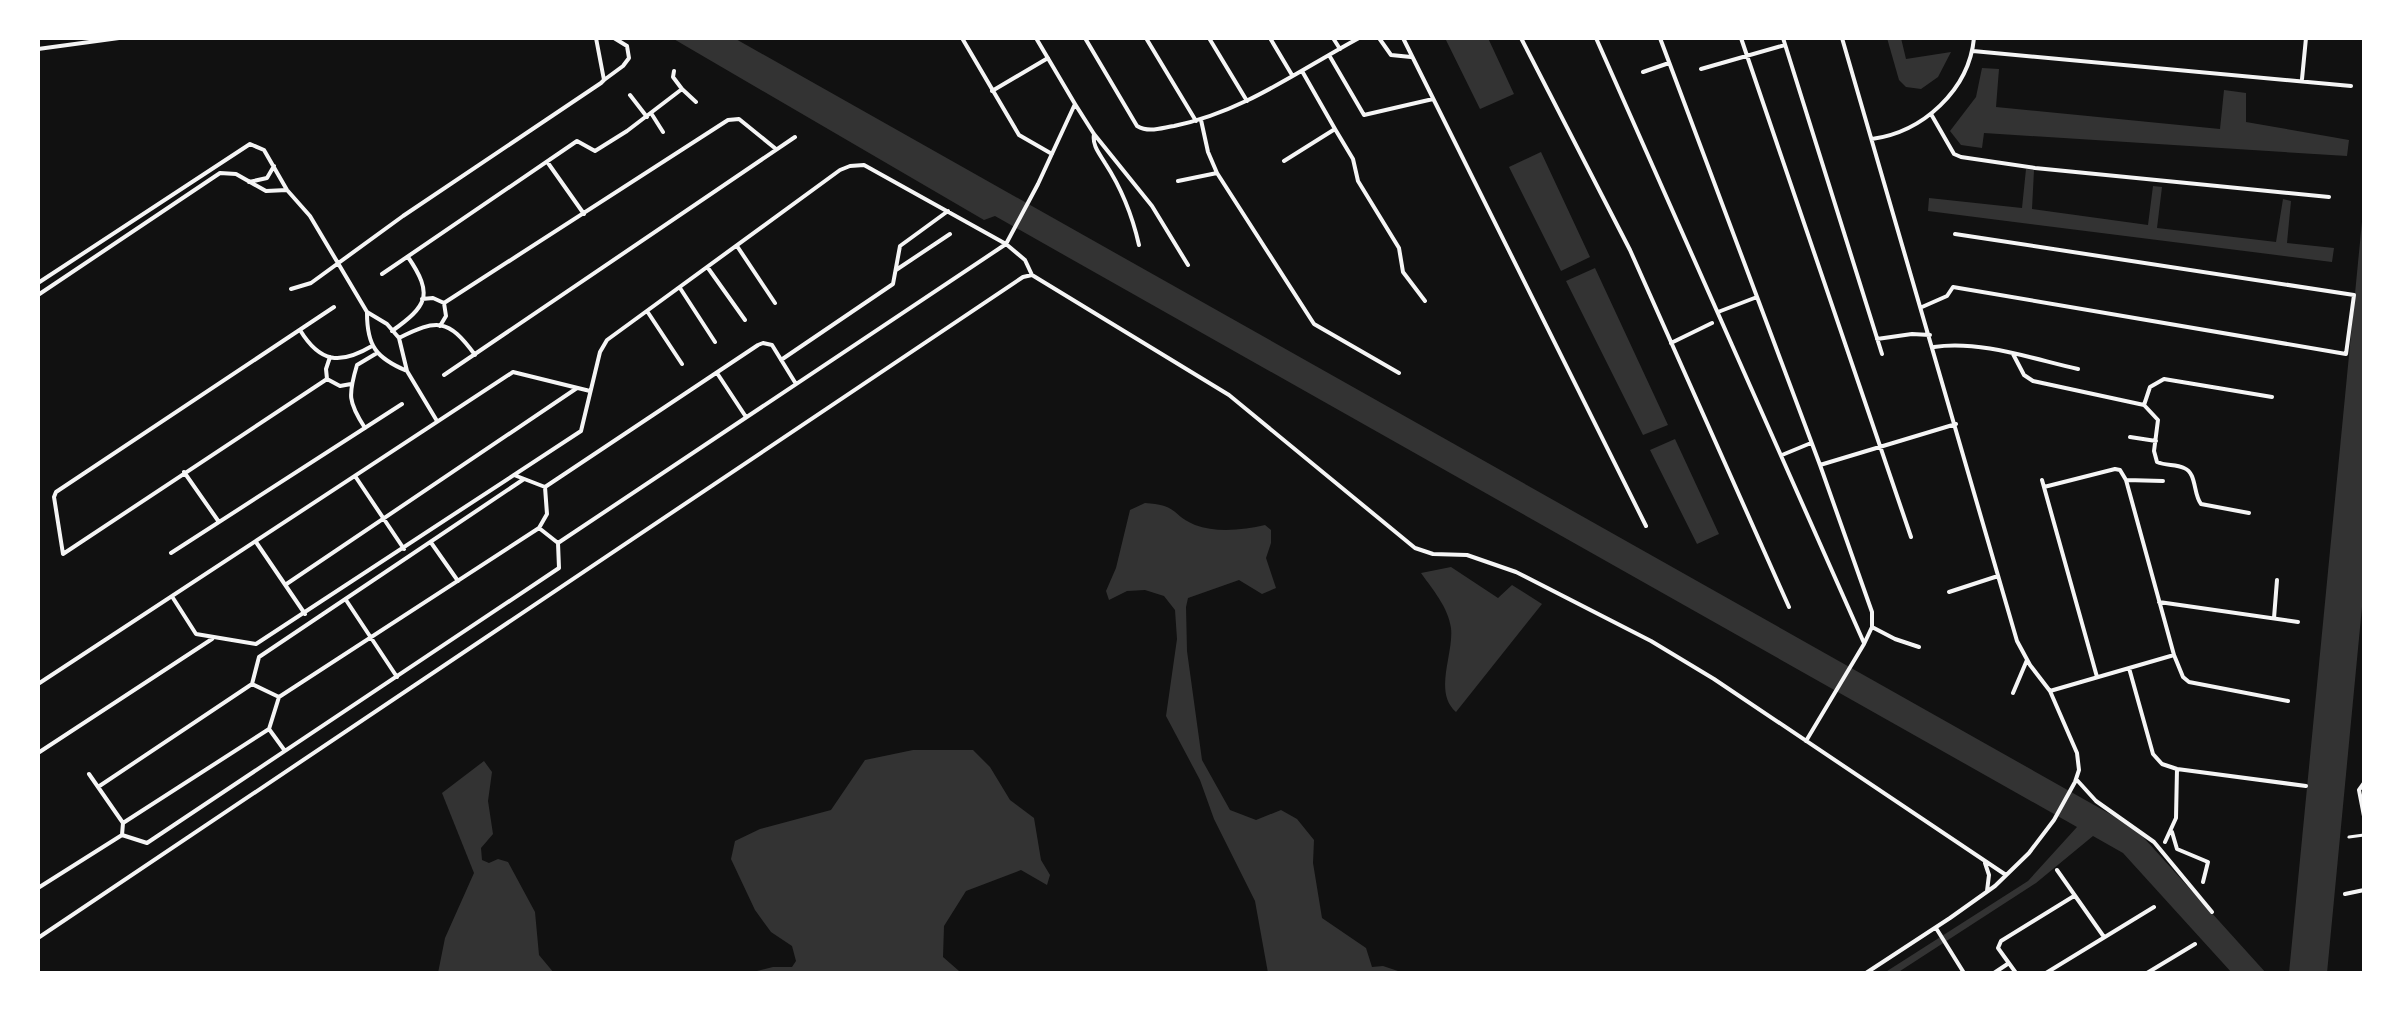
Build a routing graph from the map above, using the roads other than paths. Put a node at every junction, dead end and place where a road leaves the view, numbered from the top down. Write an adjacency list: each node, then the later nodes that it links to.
1 (119, 38): 22 (street)
2 (596, 38): 37 (street)
3 (614, 38): 37 (street)
4 (962, 38): 41 (street)
5 (1036, 38): 29 (street)
6 (1085, 38): 49 (street)
7 (1146, 38): 49 (street)
8 (1209, 38): 44 (street)
9 (1270, 38): 36 (street)
10 (1333, 38): 25 (street)
11 (1359, 38): 25 (street)
12 (1379, 38): 28 (street)
13 (1403, 38): 28 (street)
14 (1521, 38): 102 (street)
15 (1596, 38): 92 (street)
16 (1660, 38): 31 (street)
17 (1741, 38): 30 (street)
18 (1783, 38): 23 (street)
19 (1842, 38): 54 (street)
20 (1974, 38): 26 (street)
21 (2306, 38): 38 (street)
22 (78, 41): 24 (street)
23 (1785, 45): 30 (street); 100 (street)
24 (38, 49)
25 (1340, 49): 27 (street)
26 (1973, 51): 38 (street); 47 (street)
27 (1329, 55): 34 (street); 43 (street)
28 (1412, 57): 43 (street)
29 (1048, 58): 41 (street); 46 (street)
30 (1748, 58): 32 (street); 132 (street)
31 (1669, 63): 35 (street); 83 (street)
32 (1701, 69)
33 (674, 71): 40 (street)
34 (1302, 71): 36 (street); 50 (street)
35 (1643, 72)
36 (1292, 75): 44 (street)
37 (604, 80): 73 (street)
38 (2302, 81): 39 (street)
39 (2351, 86)
40 (682, 89): 45 (street); 48 (street)
41 (992, 91): 56 (street)
42 (630, 95): 48 (street)
43 (1433, 99): 147 (street)
44 (1247, 101): 49 (street)
45 (696, 102)
46 (1075, 104): 52 (street); 56 (street)
47 (1931, 114): 54 (street); 64 (street)
48 (649, 115): 51 (street); 58 (street)
49 (1198, 121): 60 (street)
50 (1335, 129): 57 (street); 85 (street)
51 (663, 132)
52 (1094, 134): 70 (street); 74 (street)
53 (795, 137): 55 (street)
54 (1872, 139): 89 (street)
55 (776, 149): 66 (street); 108 (street)
56 (1052, 154): 69 (street)
57 (1284, 161)
58 (548, 163): 66 (street); 72 (street)
59 (274, 166): 62 (street); 63 (street); 79 (street)
60 (1217, 173): 61 (street); 115 (street)
61 (1178, 181)
62 (249, 182): 63 (street); 82 (street)
63 (287, 190): 73 (street)
64 (2329, 197)
65 (949, 211): 69 (street); 71 (street); 76 (street)
66 (584, 214): 86 (street)
67 (950, 234): 76 (street)
68 (1955, 234): 89 (street)
69 (1006, 244): 78 (street); 119 (street)
70 (1139, 245)
71 (737, 246): 75 (street); 87 (street)
72 (408, 257): 77 (street); 84 (street)
73 (338, 264): 81 (street); 91 (street)
74 (1188, 265)
75 (708, 268): 80 (street); 93 (street)
76 (896, 270): 110 (street)
77 (382, 274)
78 (1032, 275): 184 (street); 213 (street)
79 (38, 283)
80 (680, 288): 90 (street); 101 (street)
81 (291, 289)
82 (38, 295)
83 (1757, 297): 92 (street); 131 (street)
84 (422, 299): 86 (street); 97 (street)
85 (1425, 301)
86 (444, 303): 95 (street)
87 (775, 303)
88 (334, 307): 96 (street)
89 (1922, 307): 98 (street)
90 (647, 311): 111 (street); 121 (street)
91 (367, 312): 97 (street); 103 (street)
92 (1718, 312): 133 (street)
93 (745, 320)
94 (1712, 323): 102 (street)
95 (440, 326): 99 (street); 108 (street)
96 (300, 330): 109 (street); 135 (street)
97 (392, 331): 99 (street)
98 (1930, 335): 100 (street); 104 (street)
99 (399, 338): 113 (street)
100 (1877, 339): 106 (street)
101 (715, 342)
102 (1671, 343): 163 (street)
103 (372, 346): 105 (street); 109 (street)
104 (1934, 347): 107 (street); 127 (street)
105 (377, 353): 113 (street); 118 (street)
106 (1882, 354)
107 (2013, 354): 112 (street); 124 (street)
108 (475, 355): 116 (street)
109 (330, 357): 117 (street)
110 (781, 360): 114 (street); 119 (street)
111 (682, 364)
112 (2078, 369)
113 (407, 371): 126 (street)
114 (716, 372): 125 (street); 142 (street)
115 (1399, 373)
116 (444, 375)
117 (327, 379): 118 (street); 135 (street)
118 (351, 384): 128 (street)
119 (796, 384): 125 (street)
120 (577, 388): 121 (street); 126 (street); 145 (street)
121 (590, 391): 136 (street)
122 (2272, 397): 124 (street)
123 (402, 404): 128 (street)
124 (2144, 405): 130 (street)
125 (746, 417): 152 (street)
126 (437, 421): 137 (street)
127 (1956, 424): 132 (street); 155 (street)
128 (365, 428): 146 (street)
129 (2130, 437): 130 (street)
130 (2156, 441): 144 (street)
131 (1811, 443): 133 (street); 134 (street)
132 (1881, 447): 134 (street); 149 (street)
133 (1782, 455): 170 (street)
134 (1820, 465): 167 (street)
135 (184, 472): 146 (street)
136 (514, 475): 138 (street); 153 (street)
137 (355, 476): 145 (street); 150 (street)
138 (524, 479): 142 (street); 151 (street)
139 (2042, 480): 143 (street)
140 (2126, 480): 141 (street); 143 (street); 162 (street)
141 (2163, 481)
142 (545, 487): 148 (street)
143 (2044, 487): 176 (street)
144 (2249, 513)
145 (384, 519): 153 (street); 158 (street)
146 (219, 522): 154 (street)
147 (1646, 526)
148 (539, 528): 152 (street); 157 (street)
149 (1911, 537)
150 (256, 542): 158 (street); 160 (street)
151 (431, 543): 157 (street); 161 (street)
152 (558, 543): 175 (street)
153 (404, 549): 164 (street)
154 (171, 553)
155 (1998, 576): 159 (street); 173 (street)
156 (2277, 580): 165 (street)
157 (458, 581): 168 (street)
158 (285, 585): 164 (street)
159 (1949, 592)
160 (173, 598): 169 (street); 177 (street)
161 (346, 600): 168 (street); 178 (street)
162 (2159, 602): 165 (street); 172 (street)
163 (1789, 607)
164 (305, 614): 169 (street)
165 (2274, 619): 166 (street)
166 (2298, 622)
167 (1872, 627): 170 (street); 171 (street)
168 (372, 637): 175 (street); 181 (street)
169 (214, 638): 186 (street)
170 (1864, 644): 184 (street)
171 (1919, 647)
172 (2174, 655): 174 (street); 182 (street)
173 (2027, 660): 179 (street); 180 (street)
174 (2129, 668): 176 (street); 187 (street)
175 (397, 677): 185 (street)
176 (2097, 677): 179 (street)
177 (38, 684)
178 (252, 684): 181 (street); 192 (street)
179 (2050, 691): 189 (street)
180 (2013, 693)
181 (279, 697): 183 (street)
182 (2288, 701)
183 (269, 729): 185 (street); 194 (street)
184 (1806, 741): 200 (street)
185 (286, 752): 196 (street)
186 (38, 753)
187 (2177, 769): 191 (street); 195 (street)
188 (89, 774): 192 (street)
189 (2075, 781): 202 (street); 210 (street)
190 (2364, 783): 193 (street)
191 (2306, 786)
192 (98, 787): 194 (street)
193 (2364, 816)
194 (123, 823): 196 (street)
195 (2172, 832): 199 (street); 203 (street)
196 (122, 835): 204 (street)
197 (2364, 835): 198 (street)
198 (2349, 837)
199 (2165, 842)
200 (1985, 861): 202 (street); 206 (street)
201 (2057, 870): 208 (street)
202 (2006, 875): 206 (street)
203 (2203, 882)
204 (38, 888)
205 (2364, 890): 207 (street)
206 (1987, 891): 211 (street)
207 (2345, 894)
208 (2074, 896): 212 (street); 215 (street)
209 (2154, 907): 212 (street)
210 (2212, 912)
211 (1936, 928): 216 (street); 217 (street)
212 (2104, 937): 220 (street)
213 (38, 938)
214 (2195, 944): 221 (street)
215 (2009, 963): 218 (street); 219 (street)
216 (1866, 973)
217 (1964, 973)
218 (1994, 973)
219 (2016, 973)
220 (2046, 973)
221 (2147, 973)

